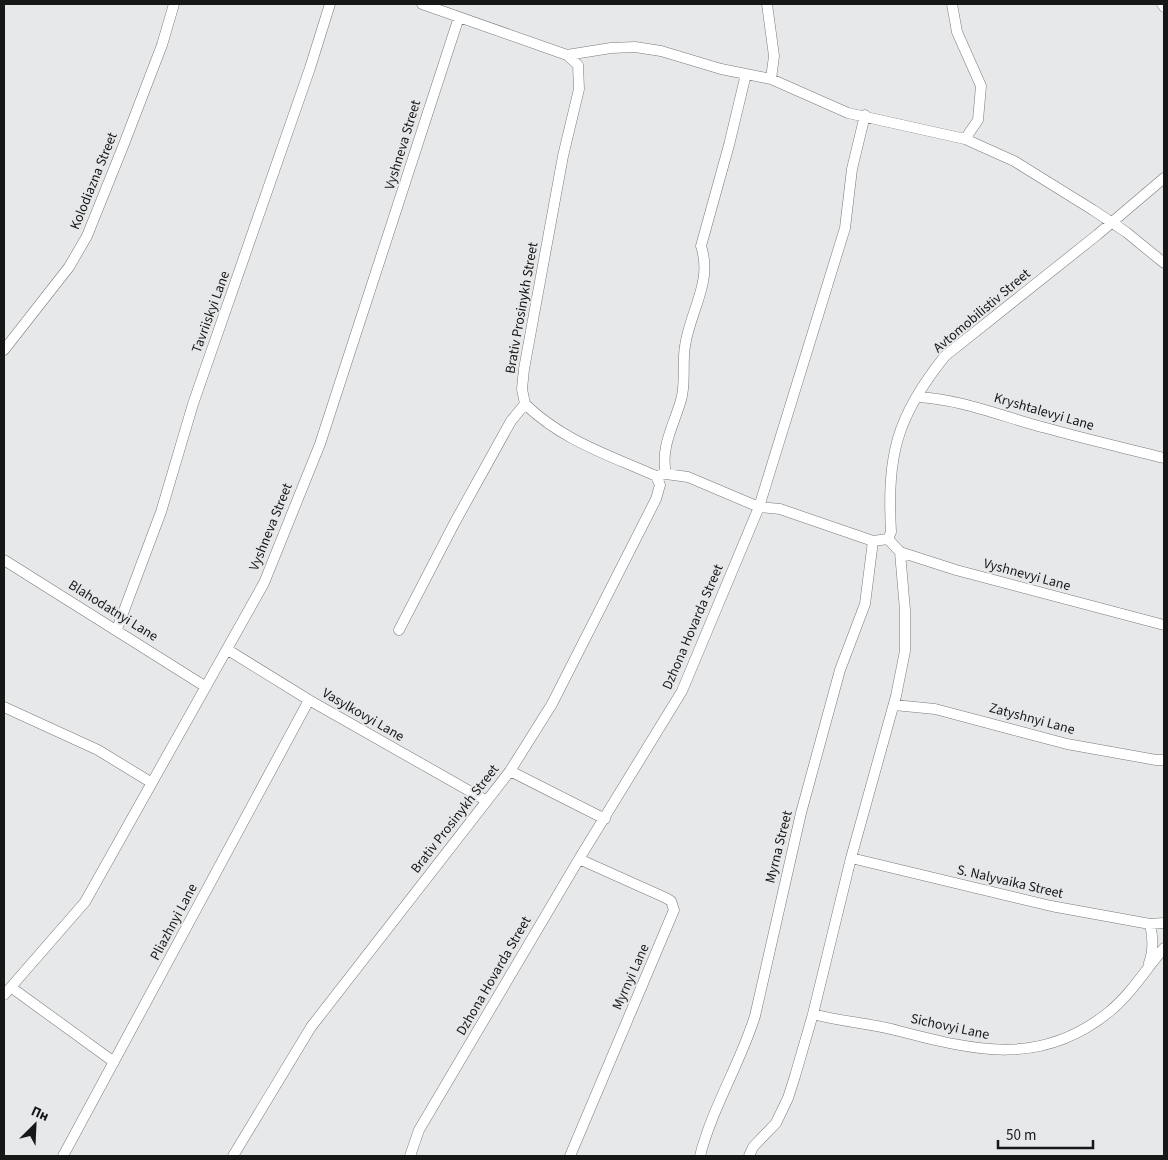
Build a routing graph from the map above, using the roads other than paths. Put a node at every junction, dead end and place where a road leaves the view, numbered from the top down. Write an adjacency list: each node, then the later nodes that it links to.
1 (174, 4): 17 (street, Kolodiazna Street)
2 (330, 4): 28 (street, Tavriiskyi Lane)
3 (422, 4): 8 (street)
4 (767, 4): 11 (street)
5 (952, 4): 13 (street)
6 (1162, 4): 7 (street)
7 (1164, 7)
8 (460, 17): 9 (street); 30 (street, Vyshneva Street)
9 (567, 55): 10 (street); 19 (street, Brativ Prosinykh Street)
10 (746, 74): 11 (street); 21 (street, Brativ Prosinykh Street)
11 (771, 78): 12 (street)
12 (865, 115): 13 (street); 22 (street, Dzhona Hovarda Street)
13 (965, 139): 15 (street)
14 (1164, 178): 15 (street, Avtomobilistiv Street)
15 (1112, 222): 16 (street); 18 (street, Avtomobilistiv Street)
16 (1164, 263)
17 (4, 350)
18 (917, 397): 20 (street, Kryshtalevyi Lane); 23 (street, Avtomobilistiv Street)
19 (525, 404): 21 (street); 29 (street)
20 (1164, 458)
21 (661, 475): 22 (street); 36 (street, Brativ Prosinykh Street)
22 (759, 507): 24 (street); 39 (street, Dzhona Hovarda Street)
23 (888, 540): 24 (street); 25 (street, Vyshnevyi Lane)
24 (873, 541): 53 (street, Myrna Street)
25 (900, 552): 27 (street, Vyshnevyi Lane); 33 (street)
26 (4, 560): 28 (street, Blahodatnyi Lane)
27 (1164, 625)
28 (117, 629): 31 (street, Blahodatnyi Lane)
29 (399, 630)
30 (228, 650): 31 (street, Vyshneva Street); 32 (street, Vasylkovyi Lane)
31 (206, 687): 37 (street, Vyshneva Street)
32 (309, 700): 38 (street, Vasylkovyi Lane); 48 (street, Pliazhnyi Lane)
33 (894, 705): 35 (street, Zatyshnyi Lane); 40 (street)
34 (4, 707): 37 (street)
35 (1164, 760)
36 (510, 771): 38 (street, Brativ Prosinykh Street); 39 (street)
37 (152, 783): 46 (street, Vyshneva Street)
38 (486, 801): 50 (street, Brativ Prosinykh Street)
39 (605, 818): 41 (street, Dzhona Hovarda Street)
40 (851, 858): 43 (street, S. Nalyvaika Street); 47 (street)
41 (579, 859): 51 (street, Dzhona Hovarda Street); 52 (street, Myrnyi Lane)
42 (1164, 923): 43 (street, S. Nalyvaika Street)
43 (1150, 924): 45 (street, Sichovyi Lane)
44 (1164, 948): 45 (street, Sichovyi Lane)
45 (1145, 970): 47 (street, Sichovyi Lane)
46 (8, 992): 48 (street)
47 (813, 1014): 54 (street)
48 (114, 1062): 49 (street, Pliazhnyi Lane)
49 (62, 1156)
50 (233, 1156)
51 (410, 1156)
52 (570, 1156)
53 (700, 1156)
54 (749, 1156)

